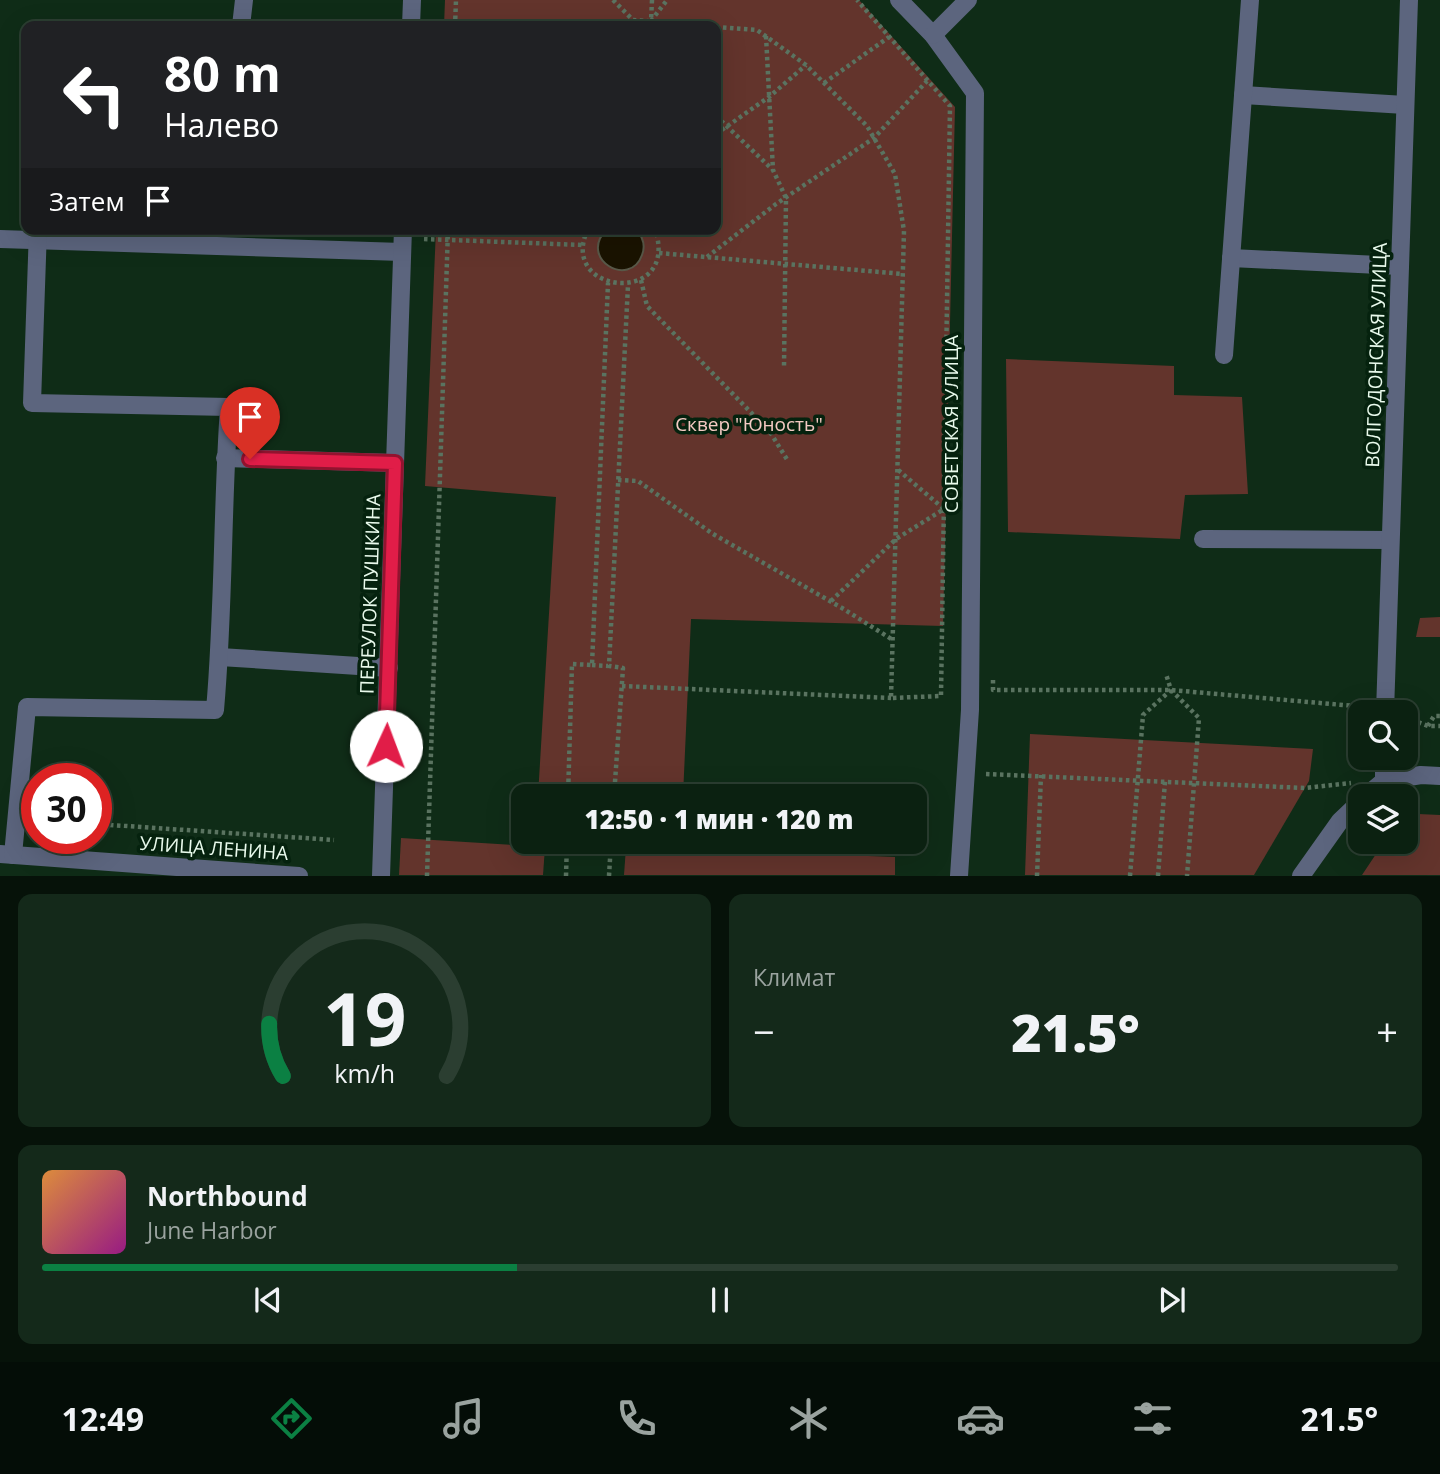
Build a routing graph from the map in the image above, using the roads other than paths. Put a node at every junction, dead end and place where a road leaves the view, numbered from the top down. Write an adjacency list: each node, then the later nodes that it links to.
1 (244, 0): 7 (street)
2 (412, 0): 8 (street)
3 (899, 0): 9 (street, СОВЕТСКАЯ УЛИЦА)
4 (968, 0): 9 (street)
5 (1251, 0): 10 (street)
6 (1409, 0): 11 (street, ВОЛГОДОНСКАЯ УЛИЦА)
7 (242, 21)
8 (411, 21)
9 (933, 35): 34 (street, СОВЕТСКАЯ УЛИЦА)
10 (1244, 95): 11 (street); 16 (street)
11 (1405, 105): 17 (street, ВОЛГОДОНСКАЯ УЛИЦА)
12 (38, 235): 14 (street); 15 (street); 19 (street)
13 (403, 235): 15 (street, ПЕРЕУЛОК ПУШКИНА)
14 (0, 239)
15 (402, 251): 20 (street, ПЕРЕУЛОК ПУШКИНА)
16 (1231, 258): 17 (street); 18 (street)
17 (1400, 266): 22 (street, ВОЛГОДОНСКАЯ УЛИЦА)
18 (1224, 355)
19 (225, 458): 20 (street); 23 (street)
20 (395, 463): 24 (street, ПЕРЕУЛОК ПУШКИНА)
21 (1203, 539): 22 (street)
22 (1390, 540): 25 (street, ВОЛГОДОНСКАЯ УЛИЦА)
23 (220, 657): 24 (street); 31 (street)
24 (389, 668): 33 (street, ПЕРЕУЛОК ПУШКИНА)
25 (1385, 700)
26 (1384, 770): 28 (street)
27 (1440, 776): 28 (street)
28 (1384, 780): 29 (street)
29 (1380, 784)
30 (1348, 813): 35 (street)
31 (7, 855): 32 (street, УЛИЦА ЛЕНИНА)
32 (299, 876)
33 (381, 876)
34 (959, 876)
35 (1301, 876)

